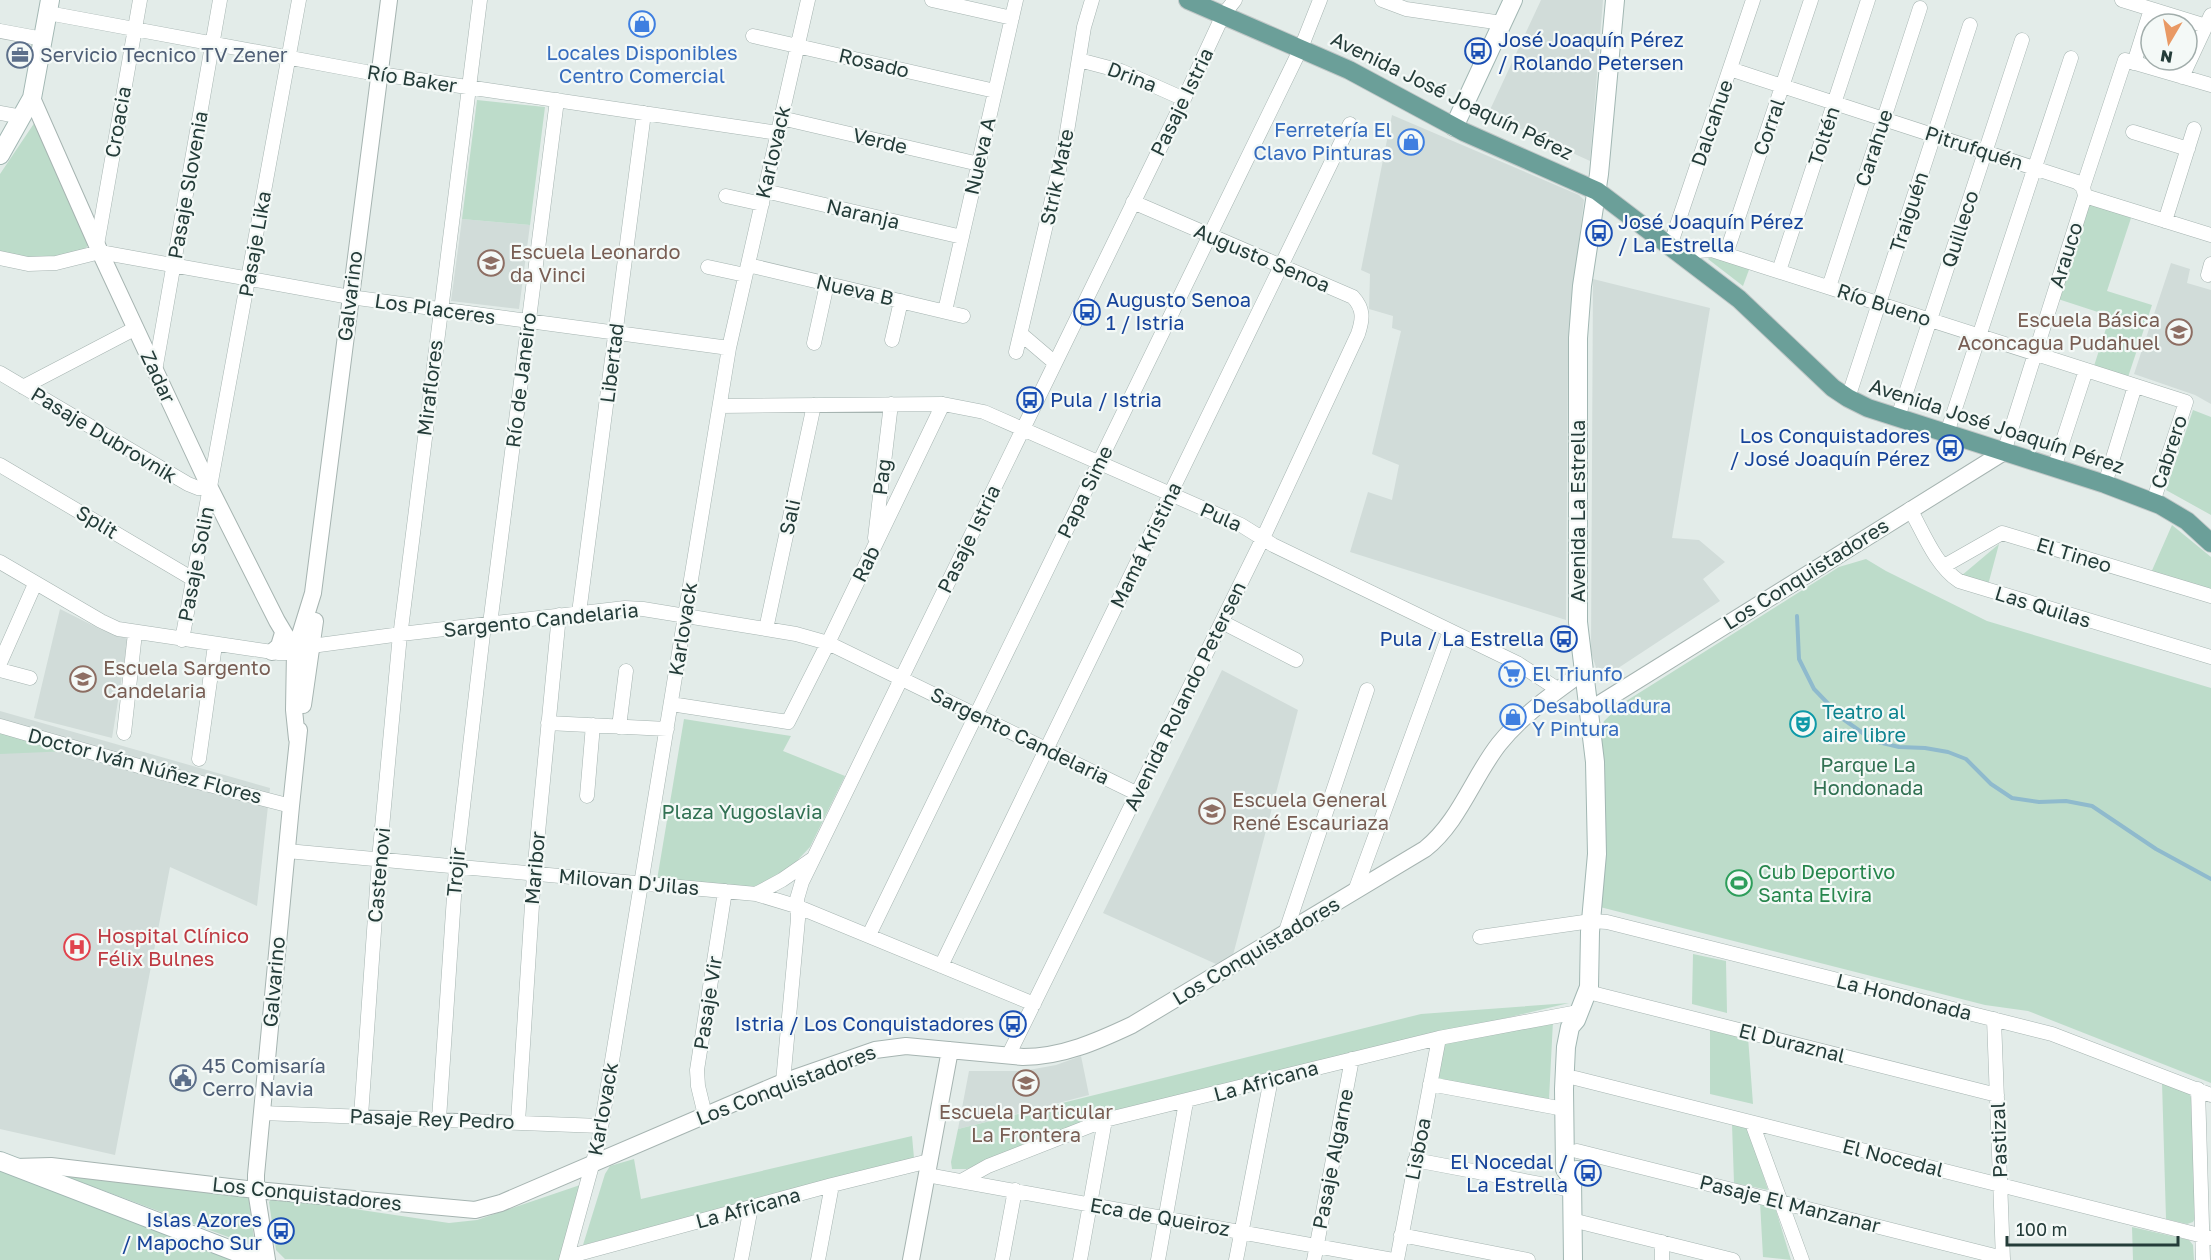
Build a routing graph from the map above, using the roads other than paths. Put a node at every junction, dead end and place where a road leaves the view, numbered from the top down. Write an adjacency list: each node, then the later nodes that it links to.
1 (140, 0): 29 (street, Croacia)
2 (220, 0): 34 (street, Pasaje Slovenia)
3 (299, 0): 37 (street, Pasaje Lika)
4 (389, 0): 42 (street, Galvarino)
5 (480, 0): 46 (street, Miraflores)
6 (808, 0): 35 (street, Karlovack)
7 (932, 0): 25 (street)
8 (1016, 0): 25 (street, Nueva A)
9 (1092, 0): 39 (street, Strik Mate)
10 (1188, 0): 24 (main road, Avenida José Joaquín Pérez)
11 (1235, 0): 24 (street, Pasaje Istria)
12 (1320, 0): 36 (street, Papa Sime)
13 (1382, 0): 20 (street)
14 (1513, 0): 27 (main road)
15 (1615, 0): 68 (main road, Avenida La Estrella)
16 (1753, 0): 41 (street, Dalcahue)
17 (1811, 0): 45 (street, Corral)
18 (1868, 0): 51 (street, Toltén)
19 (2122, 0): 21 (street)
20 (1401, 4): 27 (street)
21 (2145, 5): 26 (street); 40 (street, Arauco)
22 (49, 7): 29 (street, Río Baker); 32 (main road)
23 (1920, 8): 56 (street, Carahue)
24 (1223, 15): 36 (main road, Avenida José Joaquín Pérez); 49 (street, Pasaje Istria)
25 (1012, 18): 47 (street, Nueva A)
26 (2208, 21): 43 (street)
27 (1502, 23): 58 (main road)
28 (1970, 25): 62 (street, Traiguén)
29 (135, 29): 34 (street, Río Baker); 78 (street, Croacia)
30 (0, 31): 32 (street)
31 (753, 36): 35 (street, Rosado)
32 (43, 39): 48 (main road)
33 (2022, 40): 64 (street, Quilleco)
34 (213, 44): 37 (street, Río Baker); 82 (street, Pasaje Slovenia)
35 (798, 46): 47 (street, Rosado); 55 (street, Karlovack)
36 (1301, 48): 58 (main road, Avenida José Joaquín Pérez); 74 (street, Papa Sime)
37 (289, 57): 42 (street, Río Baker); 87 (street, Pasaje Lika)
38 (2071, 58): 67 (street)
39 (1079, 60): 49 (street, Drina); 100 (street, Strik Mate)
40 (2130, 62): 43 (street); 69 (street, Arauco)
41 (1730, 69): 45 (street, Pitrufquén); 77 (street, Dalcahue)
42 (380, 74): 46 (street, Río Baker); 90 (street, Galvarino)
43 (2182, 77): 44 (street)
44 (2211, 85)
45 (1783, 86): 51 (street, Pitrufquén); 79 (street, Corral)
46 (469, 87): 50 (street, Río Baker); 93 (street, Miraflores)
47 (995, 90): 66 (street, Nueva A)
48 (32, 98): 54 (main road); 78 (street, Zadar)
49 (1184, 99): 72 (street, Pasaje Istria)
50 (557, 100): 53 (street, Río Baker); 97 (street, Río de Janeiro)
51 (1834, 103): 56 (street, Pitrufquén); 86 (street, Toltén)
52 (0, 113): 54 (street)
53 (644, 113): 61 (street, Río Baker); 99 (street, Libertad)
54 (22, 117): 65 (main road)
55 (781, 118): 61 (street, Karlovack); 66 (street, Verde)
56 (1884, 119): 62 (street, Pitrufquén); 89 (street, Carahue)
57 (1350, 124): 83 (street, Mamá Kristina)
58 (1454, 127): 68 (main road, Avenida José Joaquín Pérez)
59 (2194, 129): 63 (street)
60 (2133, 132): 63 (street)
61 (778, 133): 71 (street, Karlovack)
62 (1934, 135): 64 (street, Pitrufquén); 92 (street, Traiguén)
63 (2188, 149): 73 (street)
64 (1985, 152): 67 (street, Pitrufquén); 96 (street, Quilleco)
65 (0, 155)
66 (979, 164): 76 (street, Nueva A)
67 (2035, 168): 69 (street, Pitrufquén); 102 (street)
68 (1597, 191): 77 (main road, Avenida José Joaquín Pérez); 162 (main road, Avenida La Estrella)
69 (2084, 191): 73 (street, Pitrufquén); 107 (street, Arauco)
70 (726, 196): 71 (street, Naranja)
71 (763, 197): 76 (street, Naranja); 85 (street, Karlovack)
72 (1134, 202): 74 (street, Augusto Senoa); 108 (street, Pasaje Istria)
73 (2165, 221): 75 (street, Pitrufquén)
74 (1210, 235): 83 (street, Augusto Senoa); 124 (street, Papa Sime)
75 (2211, 236)
76 (962, 237): 94 (street, Nueva A)
77 (1670, 246): 81 (main road, Avenida José Joaquín Pérez)
78 (98, 248): 80 (street, Los Placeres); 82 (street, Los Placeres); 98 (street, Zadar)
79 (1726, 254): 81 (street, Río Bueno); 86 (street, Río Bueno)
80 (0, 258)
81 (1686, 259): 114 (main road, Avenida José Joaquín Pérez)
82 (174, 265): 87 (street, Los Placeres); 110 (street, Pasaje Slovenia)
83 (1281, 266): 101 (street, Augusto Senoa); 129 (street, Mamá Kristina)
84 (708, 267): 85 (street, Nueva B)
85 (746, 270): 88 (street, Nueva B); 105 (street, Karlovack)
86 (1779, 272): 89 (street, Río Bueno)
87 (249, 279): 90 (street, Los Placeres); 128 (street, Pasaje Lika)
88 (826, 284): 91 (street, Nueva B); 104 (street)
89 (1828, 287): 92 (street, Río Bueno)
90 (350, 297): 93 (street, Los Placeres); 139 (street, Galvarino)
91 (901, 301): 94 (street, Nueva B); 103 (street)
92 (1879, 304): 96 (street, Río Bueno); 114 (street, Traiguén)
93 (440, 309): 97 (street, Los Placeres); 151 (street, Miraflores)
94 (945, 311): 95 (street, Nueva B)
95 (963, 316)
96 (1930, 320): 102 (street, Río Bueno); 120 (street, Quilleco)
97 (529, 321): 99 (street, Los Placeres); 146 (street, Río de Janeiro)
98 (136, 328): 110 (street, Zadar); 113 (street)
99 (616, 333): 105 (street, Los Placeres); 141 (street, Libertad)
100 (1021, 334): 106 (street, Strik Mate); 108 (street)
101 (1358, 334): 132 (street, Avenida Rolando Petersen)
102 (1979, 336): 107 (street, Río Bueno); 122 (street)
103 (892, 340)
104 (814, 343)
105 (729, 348): 119 (street, Karlovack)
106 (1016, 352)
107 (2035, 354): 109 (street, Río Bueno); 123 (street, Arauco)
108 (1055, 363): 121 (street, Pasaje Istria)
109 (2086, 370): 112 (street, Río Bueno); 126 (street)
110 (155, 371): 128 (street, Zadar)
111 (0, 373): 113 (street, Pasaje Dubrovnik)
112 (2135, 386): 115 (street, Río Bueno); 127 (street)
113 (23, 387): 128 (street, Pasaje Dubrovnik)
114 (1848, 398): 120 (main road, Avenida José Joaquín Pérez)
115 (2186, 402): 130 (street, Cabrero)
116 (943, 404): 118 (street, Pula); 121 (street, Pula); 134 (street, Rab)
117 (814, 405): 118 (street, Pula); 119 (street, Pula); 148 (street, Sali)
118 (891, 405): 134 (street, Pag)
119 (720, 406): 144 (street, Karlovack)
120 (1898, 417): 122 (main road, Avenida José Joaquín Pérez)
121 (1022, 430): 124 (street, Pula); 164 (street, Pasaje Istria)
122 (1947, 433): 123 (main road, Avenida José Joaquín Pérez)
123 (2004, 452): 126 (main road, Avenida José Joaquín Pérez); 131 (street, Los Conquistadores)
124 (1099, 463): 129 (street, Pula); 169 (street, Papa Sime)
125 (0, 465): 137 (street, Split)
126 (2054, 468): 127 (main road, Avenida José Joaquín Pérez)
127 (2105, 484): 130 (main road, Avenida José Joaquín Pérez)
128 (210, 488): 137 (street, Pasaje Solin); 147 (street, Zadar)
129 (1170, 494): 132 (street, Pula); 176 (street, Mamá Kristina)
130 (2153, 502): 133 (main road, Avenida José Joaquín Pérez)
131 (1910, 509): 136 (street, Las Quilas); 167 (street, Los Conquistadores)
132 (1263, 538): 145 (street, Avenida Rolando Petersen); 149 (street, Pula)
133 (2211, 543)
134 (873, 549): 153 (street, Rab)
135 (0, 562): 138 (street, Sargento Candelaria)
136 (1944, 566): 140 (street, El Tineo); 157 (street, Las Quilas)
137 (193, 579): 152 (street, Pasaje Solin)
138 (35, 584): 150 (street, Sargento Candelaria); 159 (street)
139 (313, 593): 143 (street, Galvarino); 155 (street, Galvarino)
140 (2211, 596)
141 (579, 613): 142 (street, Sargento Candelaria); 144 (street, Sargento Candelaria)
142 (559, 615): 146 (street, Sargento Candelaria); 170 (street, Maribor)
143 (306, 616): 147 (street); 155 (street, Galvarino)
144 (685, 616): 148 (street, Sargento Candelaria); 168 (street, Karlovack)
145 (1222, 622): 158 (street); 178 (street, Avenida Rolando Petersen)
146 (487, 625): 151 (street, Sargento Candelaria); 184 (street, Trojir)
147 (280, 627): 155 (street, Zadar); 156 (street)
148 (766, 629): 153 (street, Sargento Candelaria)
149 (1450, 632): 166 (street, Pula); 188 (street)
150 (135, 633): 152 (street, Sargento Candelaria); 175 (street)
151 (401, 634): 155 (street, Sargento Candelaria); 183 (street, Castenovi)
152 (182, 640): 154 (street, Sargento Candelaria)
153 (828, 643): 164 (street, Sargento Candelaria); 168 (street, Rab)
154 (215, 645): 156 (street, Sargento Candelaria); 177 (street)
155 (302, 649): 156 (street, Sargento Candelaria); 180 (street, Galvarino)
156 (272, 652)
157 (2211, 657)
158 (1296, 660)
159 (0, 663)
160 (0, 670): 163 (street)
161 (626, 671): 173 (street)
162 (1583, 672): 166 (street, Los Conquistadores); 167 (main road, Avenida La Estrella)
163 (30, 678)
164 (901, 678): 169 (street, Sargento Candelaria); 182 (street, Pasaje Istria)
165 (1367, 690): 192 (street)
166 (1559, 690): 188 (street, Los Conquistadores)
167 (1587, 702): 191 (main road, Avenida La Estrella)
168 (671, 704): 174 (street, Karlovack)
169 (976, 715): 176 (street, Sargento Candelaria); 193 (street, Papa Sime)
170 (548, 723): 171 (street); 185 (street, Maribor)
171 (593, 725): 173 (street); 179 (street)
172 (0, 726): 180 (street, Doctor Iván Núñez Flores)
173 (619, 727): 174 (street)
174 (666, 729): 186 (street, Karlovack)
175 (124, 734)
176 (1046, 749): 178 (street, Sargento Candelaria); 195 (street, Mamá Kristina)
177 (199, 759)
178 (1138, 794): 197 (street, Avenida Rolando Petersen)
179 (587, 796)
180 (291, 806): 181 (street, Galvarino)
181 (287, 851): 183 (street, Milovan D'Jilas); 213 (street, Galvarino)
182 (812, 859): 189 (street); 190 (street, Pasaje Istria)
183 (379, 860): 184 (street, Milovan D'Jilas); 215 (street, Castenovi)
184 (456, 867): 185 (street, Milovan D'Jilas); 216 (street, Trojir)
185 (534, 874): 186 (street, Milovan D'Jilas); 218 (street, Maribor)
186 (641, 884): 187 (street, Milovan D'Jilas); 220 (street, Karlovack)
187 (725, 891): 189 (street, Milovan D'Jilas); 214 (street, Pasaje Vir)
188 (1355, 891): 192 (street, Los Conquistadores)
189 (756, 894): 190 (street, Milovan D'Jilas)
190 (796, 906): 193 (street, Milovan D'Jilas); 206 (street, Pasaje Istria)
191 (1591, 921): 194 (street, La Hondonada); 196 (main road, Avenida La Estrella); 199 (street, La Hondonada)
192 (1285, 934): 202 (street, Los Conquistadores)
193 (869, 935): 195 (street, Milovan D'Jilas)
194 (1480, 937)
195 (941, 966): 197 (street, Milovan D'Jilas)
196 (1588, 992): 198 (main road, Avenida La Estrella); 209 (street, El Duraznal)
197 (1034, 1004): 202 (street, Avenida Rolando Petersen)
198 (1577, 1016): 200 (street, La Africana); 204 (main road, Avenida La Estrella); 212 (main road, Avenida La Estrella)
199 (1994, 1019): 208 (street, La Hondonada); 209 (street, Pastizal)
200 (1439, 1038): 203 (street, La Africana); 207 (street, Lisboa)
201 (950, 1050): 202 (street, Los Conquistadores); 206 (street, Los Conquistadores); 225 (street)
202 (1008, 1056)
203 (1352, 1059): 205 (street, La Africana); 241 (street, Pasaje Algarne)
204 (1575, 1077): 219 (street, El Nocedal); 221 (main road, Avenida La Estrella)
205 (1271, 1079): 211 (street, La Africana); 237 (street)
206 (783, 1082): 214 (street, Los Conquistadores)
207 (1430, 1084): 212 (street); 222 (street, Lisboa)
208 (2198, 1089): 210 (street, La Hondonada); 239 (street)
209 (1997, 1095): 229 (street, Pastizal)
210 (2211, 1095)
211 (1186, 1102): 217 (street, La Africana); 235 (street)
212 (1564, 1108): 227 (main road, Avenida La Estrella)
213 (262, 1113): 215 (street, Pasaje Rey Pedro); 230 (street, Galvarino)
214 (705, 1115): 223 (street, Los Conquistadores)
215 (361, 1116): 216 (street, Pasaje Rey Pedro)
216 (439, 1119): 218 (street, Pasaje Rey Pedro)
217 (1105, 1120): 226 (street, La Africana); 233 (street)
218 (518, 1122): 220 (street, Pasaje Rey Pedro)
219 (1752, 1123): 229 (street, El Nocedal); 232 (street)
220 (601, 1126): 223 (street, Karlovack)
221 (1577, 1151): 227 (main road, Avenida La Estrella); 232 (street, Pasaje El Manzanar)
222 (1416, 1160): 227 (street); 238 (street, Lisboa)
223 (594, 1163): 230 (street, Los Conquistadores); 242 (street, Karlovack)
224 (7, 1164): 230 (street, Los Conquistadores); 245 (main road)
225 (928, 1168): 226 (street, Eca de Queiroz); 228 (street, La Africana); 249 (street)
226 (963, 1180): 231 (street, Eca de Queiroz)
227 (1572, 1184): 236 (main road, Avenida La Estrella)
228 (832, 1185): 234 (street, La Africana); 248 (street)
229 (2001, 1185): 239 (street, El Nocedal); 244 (street, Pastizal)
230 (255, 1190): 246 (street, Galvarino)
231 (1015, 1190): 233 (street, Eca de Queiroz); 250 (street)
232 (1781, 1202): 244 (street, Pasaje El Manzanar); 259 (street)
233 (1090, 1204): 235 (street, Eca de Queiroz); 251 (street)
234 (751, 1207): 242 (street, La Africana); 247 (street)
235 (1165, 1218): 237 (street, Eca de Queiroz); 252 (street)
236 (1572, 1220): 240 (street); 257 (main road, Avenida La Estrella)
237 (1242, 1232): 241 (street, Eca de Queiroz); 253 (street)
238 (1401, 1235): 255 (street, Lisboa); 256 (street)
239 (2207, 1237): 260 (street)
240 (1662, 1242): 243 (street); 258 (street)
241 (1316, 1246): 254 (street, Pasaje Algarne); 255 (street, Eca de Queiroz)
242 (567, 1258)
243 (1728, 1259)
244 (2003, 1259)
245 (257, 1260)
246 (267, 1260)
247 (741, 1260)
248 (818, 1260)
249 (911, 1260)
250 (1002, 1260)
251 (1080, 1260)
252 (1158, 1260)
253 (1236, 1260)
254 (1314, 1260)
255 (1395, 1260)
256 (1528, 1260)
257 (1573, 1260)
258 (1662, 1260)
259 (1802, 1260)
260 (2203, 1260)

